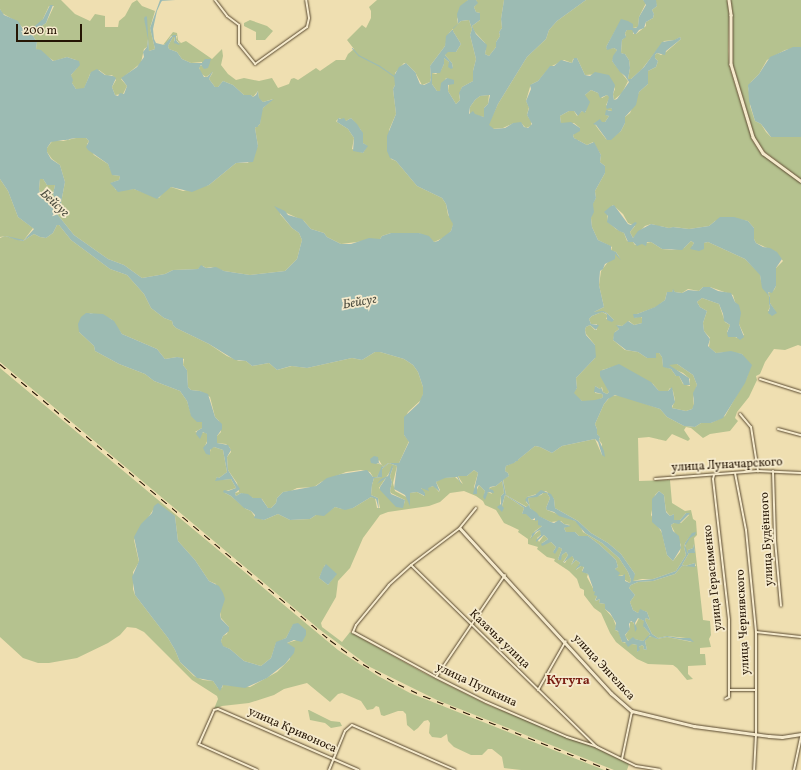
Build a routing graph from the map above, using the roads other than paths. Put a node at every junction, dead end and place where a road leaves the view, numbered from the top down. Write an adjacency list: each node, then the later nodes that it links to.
1 (215, 0): 2 (street)
2 (306, 0)
3 (729, 0): 4 (street)
4 (801, 181)
5 (760, 379): 6 (street)
6 (801, 392)
7 (740, 414): 10 (street)
8 (778, 429): 9 (street)
9 (801, 435)
10 (758, 471): 11 (street, улица Луначарского); 12 (street, улица Луначарского)
11 (773, 471): 13 (street, улица Луначарского); 20 (street, улица Будённого)
12 (735, 473): 14 (street, улица Луначарского); 22 (street, улица Чернявского)
13 (801, 473)
14 (714, 475): 15 (street, улица Луначарского); 27 (street, улица Герасименко)
15 (655, 479)
16 (476, 508): 17 (street)
17 (460, 528): 18 (street); 19 (street, улица Энгельса)
18 (411, 565): 21 (street, Казачья улица); 25 (street, улица Пушкина)
19 (505, 576): 21 (street); 24 (street, улица Энгельса)
20 (781, 606)
21 (470, 625): 25 (street); 26 (street, Казачья улица)
22 (756, 632): 23 (street); 28 (street, улица Чернявского)
23 (801, 636)
24 (566, 641): 26 (street); 30 (street, улица Энгельса)
25 (436, 677): 34 (street, улица Пушкина)
26 (538, 690): 34 (street, Казачья улица)
27 (729, 690): 28 (street); 29 (street, улица Герасименко)
28 (756, 690): 31 (street, улица Чернявского)
29 (725, 699)
30 (632, 712): 31 (street, улица Энгельса); 35 (street)
31 (756, 734): 32 (street, улица Энгельса); 42 (street, улица Чернявского)
32 (801, 734)
33 (801, 737): 43 (street)
34 (596, 747): 35 (street, Казачья улица)
35 (622, 758): 41 (street, Казачья улица)
36 (333, 759): 37 (street, улица Кривоноса); 38 (street); 39 (street, улица Кривоноса); 40 (street)
37 (257, 770)
38 (329, 770)
39 (358, 770)
40 (455, 770)
41 (660, 770)
42 (754, 770)
43 (794, 770)

